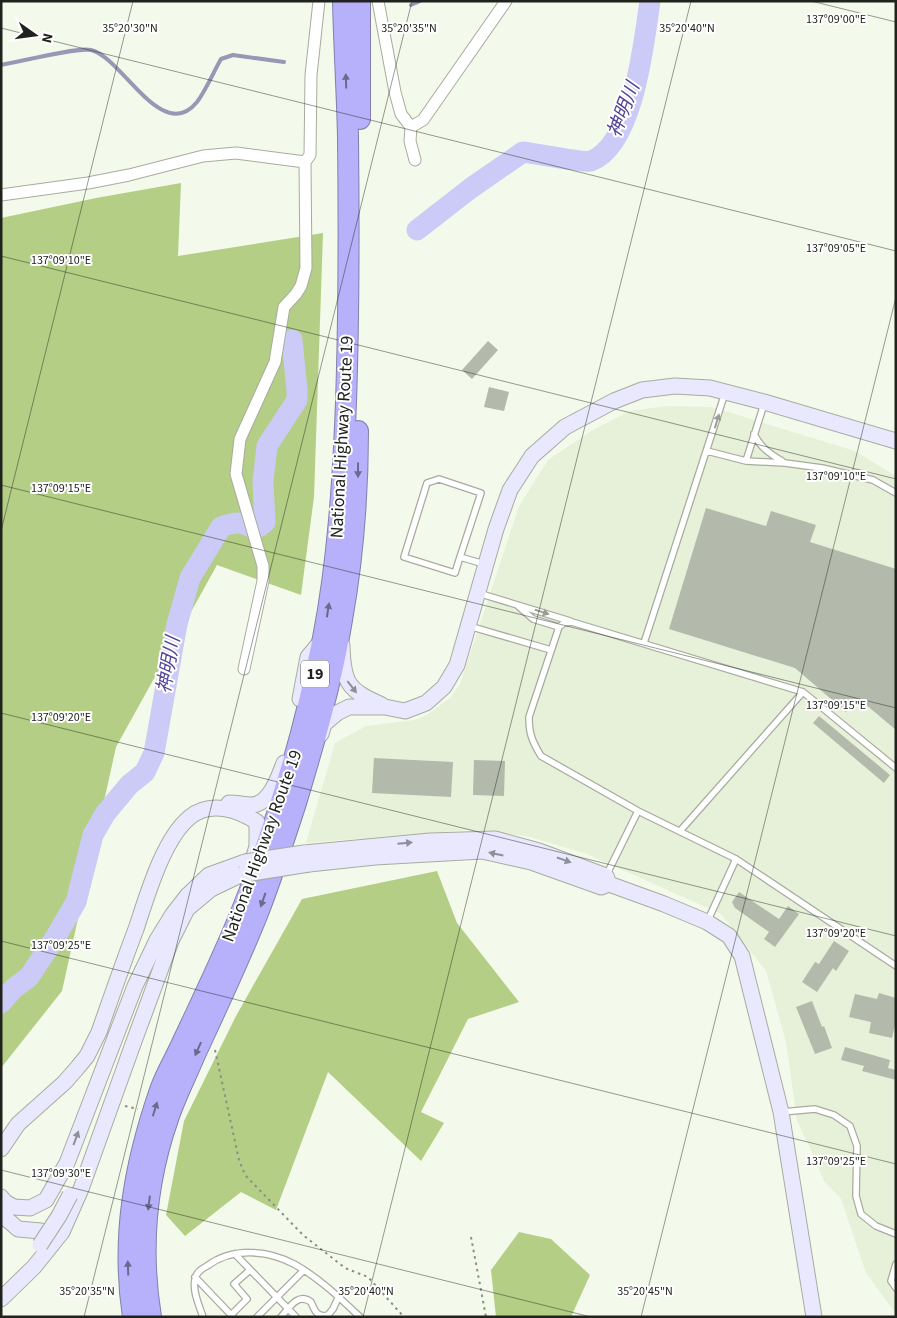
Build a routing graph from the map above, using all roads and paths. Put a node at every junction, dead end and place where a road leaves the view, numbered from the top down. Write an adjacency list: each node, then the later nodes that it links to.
1 (319, 1): 8 (street)
2 (343, 1): 26 (highway, National Highway Route 19 / 19, one-way to 2)
3 (360, 1): 23 (highway, National Highway Route 19 / 19, one-way to 23)
4 (378, 1): 6 (street)
5 (506, 1): 6 (street)
6 (411, 128): 7 (street)
7 (415, 160)
8 (305, 162): 9 (street); 29 (street)
9 (1, 195)
10 (726, 392): 11 (street); 14 (lane, one-way to 10); 19 (street)
11 (764, 402): 12 (lane); 13 (street)
12 (754, 434): 15 (lane); 16 (lane)
13 (896, 441)
14 (707, 451): 15 (lane); 27 (lane)
15 (746, 461): 16 (lane)
16 (785, 463): 17 (lane)
17 (896, 493)
18 (460, 557): 18 (lane); 19 (lane)
19 (486, 565): 20 (street)
20 (478, 593): 21 (lane); 24 (street)
21 (516, 604): 22 (lane, one-way to 22); 25 (lane)
22 (572, 622): 25 (lane); 27 (lane)
23 (342, 623): 31 (street, one-way to 31); 35 (highway, National Highway Route 19 / 19)
24 (469, 625): 28 (lane); 31 (street)
25 (559, 627): 28 (lane)
26 (323, 639): 43 (highway, National Highway Route 19 / 19); 47 (street)
27 (644, 643): 30 (lane)
28 (551, 650): 33 (lane)
29 (244, 669)
30 (803, 692): 32 (lane); 34 (lane)
31 (385, 707): 35 (street)
32 (896, 768)
33 (638, 811): 34 (lane); 38 (lane)
34 (680, 831): 36 (lane)
35 (283, 843): 42 (highway, National Highway Route 19 / 19, one-way to 42)
36 (736, 859): 40 (lane); 41 (lane)
37 (243, 869): 38 (street, bridge); 39 (street); 63 (street)
38 (608, 880): 40 (street)
39 (173, 914): 49 (street, one-way to 39); 53 (street, bridge)
40 (707, 922): 46 (street)
41 (896, 966)
42 (205, 1033): 68 (highway, National Highway Route 19 / 19, one-way to 68); 75 (path)
43 (184, 1040): 48 (street); 67 (highway, National Highway Route 19 / 19, one-way to 43)
44 (120, 1105): 45 (path)
45 (142, 1111)
46 (781, 1112): 51 (lane); 77 (street)
47 (1, 1134)
48 (1, 1150)
49 (1, 1197)
50 (1, 1214): 53 (street)
51 (896, 1234)
52 (471, 1237): 76 (path)
53 (40, 1238): 60 (street)
54 (235, 1254): 56 (lane); 57 (lane); 58 (lane)
55 (896, 1264): 59 (lane)
56 (250, 1270): 61 (lane); 66 (lane)
57 (304, 1270): 61 (lane); 62 (lane)
58 (196, 1277): 66 (lane); 69 (lane)
59 (896, 1288)
60 (1, 1289)
61 (276, 1296): 64 (lane); 70 (lane)
62 (339, 1296): 64 (lane); 65 (lane)
63 (1, 1300)
64 (288, 1309): 71 (lane); 72 (lane)
65 (354, 1311): 73 (lane); 74 (lane)
66 (232, 1316)
67 (133, 1317)
68 (151, 1317)
69 (202, 1317)
70 (257, 1317)
71 (281, 1317)
72 (296, 1317)
73 (348, 1317)
74 (360, 1317)
75 (404, 1317)
76 (486, 1317)
77 (814, 1317)

